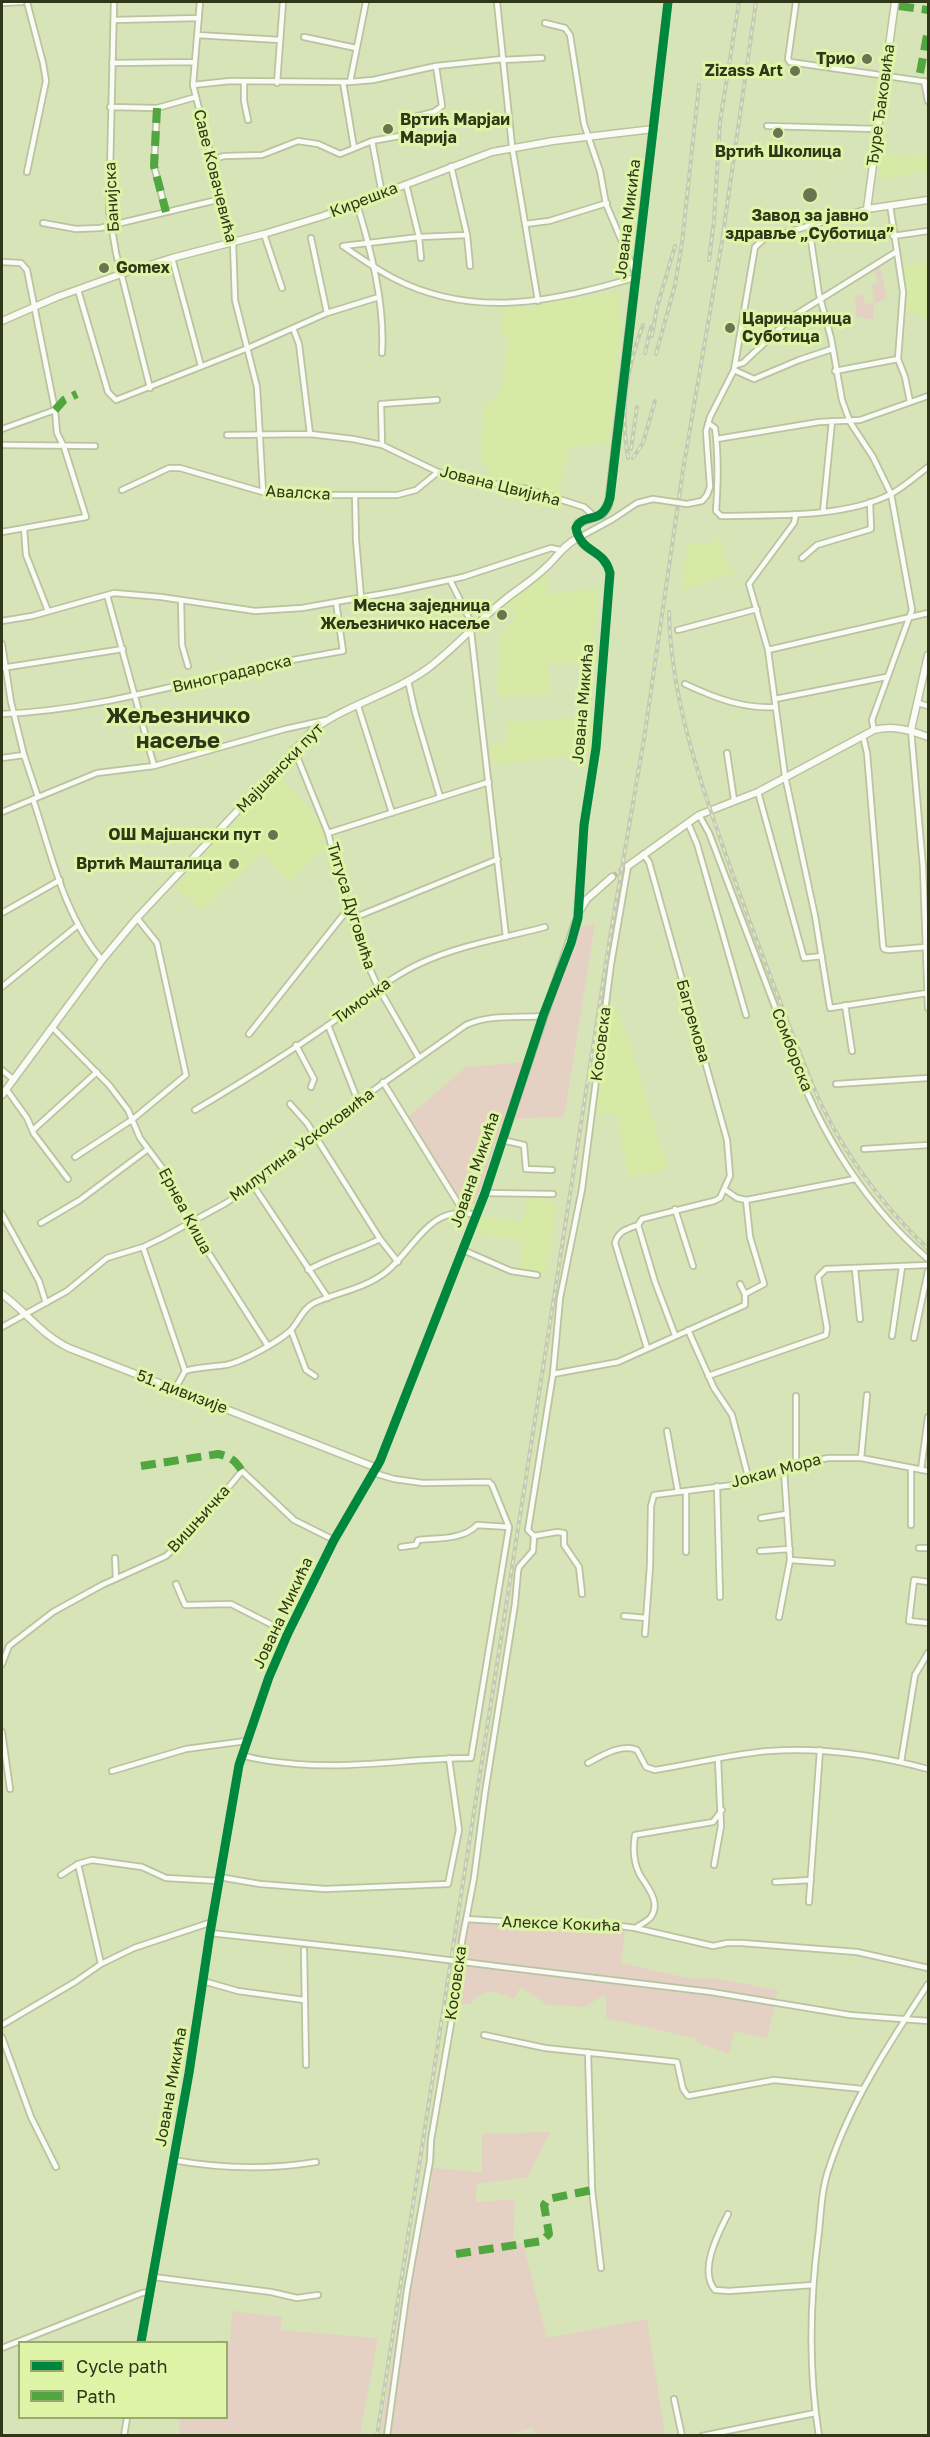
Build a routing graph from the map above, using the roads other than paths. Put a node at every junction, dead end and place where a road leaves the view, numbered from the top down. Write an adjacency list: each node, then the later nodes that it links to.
1 (24, 2): 10 (street); 44 (street)
2 (114, 2): 12 (street, Банијска)
3 (200, 2): 11 (street, Саве Ковачевића)
4 (283, 2): 16 (street)
5 (366, 2): 17 (street)
6 (497, 2): 19 (street)
7 (668, 2): 36 (street, Јована Микића)
8 (796, 2): 23 (street)
9 (895, 2): 23 (street, Ђуре Ђаковића)
10 (2, 3)
11 (199, 18): 12 (street); 14 (street, Саве Ковачевића)
12 (114, 20): 21 (street, Банијска)
13 (544, 23): 38 (street)
14 (197, 34): 16 (street); 20 (street, Саве Ковачевића)
15 (304, 37): 17 (street)
16 (280, 40): 28 (street)
17 (356, 48): 26 (street)
18 (542, 58): 19 (street)
19 (503, 60): 22 (street); 40 (street)
20 (195, 62): 21 (street); 29 (street, Саве Ковачевића)
21 (112, 63): 32 (street, Банијска)
22 (436, 66): 26 (street); 39 (street)
23 (885, 75): 27 (street); 37 (street, Ђуре Ђаковића)
24 (244, 81): 28 (street); 29 (street); 34 (street)
25 (343, 82): 26 (street); 28 (street); 41 (street)
26 (350, 82)
27 (926, 82): 31 (street)
28 (277, 83)
29 (193, 85): 30 (street, Саве Ковачевића)
30 (196, 97): 33 (street); 42 (street, Саве Ковачевића)
31 (928, 101)
32 (110, 107): 33 (street); 56 (street, Банијска)
33 (157, 108): 53 (street)
34 (248, 120)
35 (767, 126): 37 (street)
36 (653, 129): 38 (street, Кирешка); 73 (street, Јована Микића)
37 (877, 129): 52 (street, Ђуре Ђаковића)
38 (589, 137): 40 (street, Кирешка); 49 (street)
39 (372, 141): 41 (street); 46 (street)
40 (512, 146): 43 (street, Кирешка); 55 (street)
41 (354, 148): 42 (street)
42 (211, 159): 47 (street, Саве Ковачевића)
43 (451, 166): 45 (street, Кирешка); 60 (street)
44 (27, 172)
45 (406, 184): 46 (street, Кирешка); 62 (street)
46 (382, 194): 50 (street, Кирешка)
47 (221, 199): 53 (street); 64 (street, Саве Ковачевића)
48 (928, 200): 51 (street)
49 (608, 203): 55 (street); 73 (street)
50 (357, 204): 59 (street, Кирешка); 65 (street)
51 (890, 205): 52 (street); 61 (street)
52 (867, 209): 57 (street)
53 (166, 212): 56 (street)
54 (43, 223): 56 (street)
55 (525, 224): 78 (street)
56 (111, 225): 72 (street, Банијска)
57 (809, 227): 77 (street); 88 (street)
58 (928, 231): 61 (street)
59 (264, 234): 64 (street, Кирешка); 74 (street)
60 (467, 235): 62 (street); 71 (street)
61 (893, 236): 66 (street)
62 (419, 237): 65 (street); 68 (street)
63 (311, 238): 80 (street)
64 (233, 242): 67 (street, Кирешка); 83 (street, Саве Ковачевића)
65 (368, 242): 70 (street); 70 (street)
66 (896, 252): 77 (street); 86 (street)
67 (172, 258): 72 (street, Кирешка); 87 (street)
68 (421, 258)
69 (2, 262): 79 (street)
70 (373, 266): 76 (street); 78 (street)
71 (470, 266)
72 (121, 274): 75 (street, Кирешка); 90 (street, Банијска)
73 (636, 277): 78 (street); 116 (street, Јована Микића)
74 (282, 288)
75 (78, 290): 79 (street, Кирешка); 90 (street)
76 (379, 297): 80 (street); 85 (street)
77 (821, 298): 84 (street); 88 (street)
78 (538, 301)
79 (35, 307): 81 (street, Кирешка); 94 (street)
80 (327, 313): 82 (street)
81 (2, 321)
82 (292, 328): 83 (street); 99 (street)
83 (248, 348): 87 (street); 101 (street, Саве Ковачевића)
84 (832, 349): 88 (street); 89 (street)
85 (382, 353)
86 (898, 359): 89 (street); 93 (street)
87 (201, 366): 90 (street)
88 (735, 368): 97 (street)
89 (835, 370): 96 (street)
90 (150, 388)
91 (928, 396): 93 (street)
92 (437, 400): 104 (street)
93 (910, 402): 96 (street)
94 (55, 410): 98 (street); 106 (street)
95 (832, 421): 96 (street); 102 (street); 114 (street)
96 (850, 422): 111 (street)
97 (708, 423): 102 (street); 119 (street, Мајшански пут, bridge)
98 (2, 429)
99 (310, 434): 101 (street, Јована Цвијића); 104 (street, Јована Цвијића)
100 (227, 435): 101 (street, Јована Цвијића)
101 (260, 435): 110 (street, Саве Ковачевића)
102 (717, 439): 115 (street)
103 (2, 445): 106 (street)
104 (382, 445): 108 (street, Јована Цвијића)
105 (95, 446): 106 (street)
106 (64, 447): 117 (street)
107 (928, 467): 111 (street)
108 (438, 472): 112 (street, Авалска); 116 (street, Јована Цвијића)
109 (122, 490): 110 (street, Авалска)
110 (263, 492): 112 (street, Авалска)
111 (891, 494): 113 (street); 130 (street)
112 (355, 495): 124 (street)
113 (870, 502): 114 (street); 121 (street)
114 (823, 512): 115 (street)
115 (796, 514): 127 (street)
116 (595, 517): 119 (street, Јована Микића)
117 (24, 528): 118 (street); 128 (street)
118 (2, 532)
119 (578, 538): 120 (street, Мајшански пут); 178 (street, Јована Микића)
120 (560, 550): 122 (street); 132 (street, Мајшански пут)
121 (802, 558)
122 (450, 580): 124 (street); 132 (street)
123 (107, 595): 125 (street); 128 (street); 135 (street)
124 (361, 597): 126 (street)
125 (181, 600): 126 (street); 138 (street)
126 (336, 602): 143 (street, Виноградарска)
127 (757, 609): 133 (street); 136 (street)
128 (48, 611): 131 (street)
129 (928, 613): 130 (street)
130 (910, 618): 136 (street); 140 (street)
131 (2, 621)
132 (473, 629): 141 (street, Мајшански пут); 162 (street)
133 (678, 630)
134 (2, 644): 139 (street)
135 (123, 649): 139 (street); 143 (street)
136 (768, 650): 144 (street)
137 (928, 656): 145 (street)
138 (188, 666)
139 (4, 668): 149 (street)
140 (886, 677): 144 (street); 152 (street)
141 (408, 681): 146 (street, Мајшански пут); 164 (street)
142 (685, 684): 148 (street)
143 (134, 697): 149 (street, Виноградарска); 160 (street)
144 (775, 699): 148 (street)
145 (918, 704): 147 (street); 153 (street)
146 (358, 706): 151 (street, Мајшански пут); 168 (street)
147 (928, 706)
148 (776, 707): 161 (street)
149 (14, 713): 150 (street, Виноградарска); 158 (street)
150 (2, 714)
151 (326, 720): 156 (street, Мајшански пут); 160 (street)
152 (873, 730): 153 (street, Косовска); 154 (street, Косовска)
153 (911, 730): 155 (street, Косовска); 175 (street)
154 (863, 736): 161 (street, Косовска); 188 (street)
155 (928, 737)
156 (294, 749): 171 (street, Титуса Дуговића); 182 (street, Мајшански пут)
157 (727, 753): 166 (street)
158 (24, 755): 159 (street); 165 (street)
159 (2, 758)
160 (154, 766): 165 (street)
161 (785, 776): 163 (street, Косовска); 189 (street)
162 (489, 782): 164 (street); 173 (street)
163 (758, 792): 166 (street, Косовска); 189 (street)
164 (440, 796): 168 (street)
165 (36, 798): 167 (street); 177 (street)
166 (734, 800): 169 (street, Косовска)
167 (2, 812)
168 (392, 813): 171 (street)
169 (699, 815): 170 (street, Косовска); 225 (street, Сомборска)
170 (688, 823): 172 (street, Косовска); 196 (street)
171 (328, 833): 180 (street, Титуса Дуговића)
172 (644, 854): 174 (street, Косовска); 227 (street, Багремова)
173 (498, 859): 184 (street); 187 (street)
174 (628, 866): 266 (street, Косовска)
175 (926, 867): 188 (street)
176 (612, 878): 179 (street)
177 (60, 880): 181 (street); 185 (street)
178 (577, 897): 179 (street); 183 (street, Јована Микића)
179 (587, 899): 183 (street)
180 (348, 909): 184 (street, Титуса Дуговића); 200 (street)
181 (2, 913)
182 (137, 918): 190 (street, Мајшански пут); 215 (street)
183 (578, 918): 197 (street, Јована Микића)
184 (351, 919): 192 (street, Титуса Дуговића)
185 (78, 925): 190 (street); 191 (street)
186 (544, 927): 187 (street, Тимочка)
187 (506, 937): 192 (street, Тимочка)
188 (926, 947): 193 (street)
189 (822, 956): 194 (street)
190 (102, 960): 199 (street, Мајшански пут)
191 (2, 987)
192 (378, 987): 198 (street, Тимочка); 203 (street, Титуса Дуговића)
193 (927, 993): 194 (street); 195 (street)
194 (845, 1005): 202 (street)
195 (928, 1008)
196 (746, 1015)
197 (543, 1016): 203 (street, Милутина Ускоковића); 218 (street, Јована Микића)
198 (328, 1025): 201 (street, Тимочка); 212 (street)
199 (52, 1027): 205 (street, Ернеа Киша); 207 (street, Мајшански пут)
200 (249, 1034)
201 (296, 1045): 210 (street); 214 (street, Тимочка)
202 (852, 1051)
203 (419, 1058): 208 (street, Милутина Ускоковића)
204 (2, 1070): 207 (street)
205 (97, 1072): 215 (street, Ернеа Киша); 216 (street)
206 (928, 1078): 209 (street)
207 (14, 1080): 211 (street, Мајшански пут)
208 (383, 1082): 212 (street, Милутина Ускоковића); 232 (street)
209 (836, 1084)
210 (310, 1087)
211 (4, 1093): 216 (street)
212 (358, 1101): 217 (street, Милутина Ускоковића)
213 (290, 1104): 217 (street)
214 (195, 1110)
215 (133, 1119): 220 (street, Ернеа Киша); 222 (street)
216 (33, 1130): 224 (street)
217 (315, 1136): 226 (street, Милутина Ускоковића); 238 (street)
218 (502, 1140): 223 (street); 228 (street, Јована Микића)
219 (928, 1145): 221 (street)
220 (148, 1149): 235 (street); 236 (street, Ернеа Киша)
221 (864, 1149)
222 (75, 1157)
223 (552, 1170)
224 (68, 1179)
225 (855, 1179): 230 (street); 241 (street, Сомборска)
226 (253, 1185): 236 (street, Милутина Ускоковића); 247 (street)
227 (724, 1189): 230 (street); 231 (street)
228 (485, 1193): 229 (street); 234 (street, Јована Микића)
229 (553, 1194)
230 (746, 1200): 252 (street)
231 (675, 1209): 237 (street); 244 (street)
232 (463, 1212): 234 (street); 242 (street)
233 (2, 1215): 254 (street)
234 (476, 1215): 240 (street, Јована Микића)
235 (41, 1223)
236 (190, 1224): 239 (street, Милутина Ускоковића); 263 (street, Ернеа Киша)
237 (638, 1226): 260 (street); 264 (street)
238 (380, 1239): 242 (street); 247 (street)
239 (143, 1247): 254 (street, Милутина Ускоковића); 265 (street)
240 (463, 1250): 249 (street, Јована Микића); 277 (street, Јована Микића)
241 (928, 1259)
242 (398, 1262): 253 (street)
243 (928, 1265): 245 (street)
244 (693, 1266)
245 (902, 1267): 246 (street); 261 (street)
246 (855, 1269): 256 (street); 268 (street)
247 (308, 1270): 253 (street)
248 (928, 1271): 262 (street)
249 (537, 1275)
250 (740, 1284): 252 (street)
251 (2, 1294): 255 (street, 51. дивизије)
252 (745, 1294): 259 (street)
253 (328, 1298): 258 (street)
254 (46, 1303): 255 (street, Милутина Ускоковића)
255 (26, 1313): 257 (street, Милутина Ускоковића); 269 (street, 51. дивизије)
256 (860, 1319)
257 (2, 1327)
258 (291, 1330): 263 (street); 267 (street)
259 (688, 1330): 260 (street); 268 (street)
260 (675, 1335): 264 (street)
261 (892, 1336)
262 (914, 1338)
263 (268, 1346): 265 (street)
264 (647, 1348): 266 (street)
265 (185, 1371): 269 (street)
266 (553, 1374): 289 (street, Косовска)
267 (315, 1376)
268 (708, 1376): 281 (street)
269 (175, 1389): 277 (street, 51. дивизије)
270 (867, 1395): 274 (street)
271 (796, 1396): 275 (street)
272 (928, 1417): 279 (street)
273 (667, 1431): 284 (street)
274 (861, 1458): 275 (street, Јокаи Мора); 276 (street, Јокаи Мора)
275 (796, 1465): 278 (street, Јокаи Мора)
276 (911, 1468): 279 (street, Јокаи Мора); 287 (street)
277 (376, 1470): 288 (street); 290 (street, Јована Микића)
278 (784, 1470): 281 (street, Јокаи Мора); 285 (street)
279 (921, 1470): 280 (street, Јокаи Мора)
280 (928, 1471)
281 (749, 1480): 282 (street, Јокаи Мора)
282 (717, 1486): 283 (street, Јокаи Мора); 304 (street)
283 (686, 1491): 284 (street, Јокаи Мора); 296 (street)
284 (678, 1492): 307 (street, Јокаи Мора)
285 (786, 1514): 286 (street); 292 (street)
286 (760, 1518)
287 (911, 1525)
288 (509, 1527): 291 (street); 320 (street)
289 (534, 1536): 303 (street); 335 (street, Косовска)
290 (334, 1540): 300 (street, Вишњичка); 309 (street, Јована Микића)
291 (401, 1547)
292 (790, 1548): 295 (street); 298 (street)
293 (919, 1548): 294 (street)
294 (928, 1548)
295 (760, 1551)
296 (686, 1552)
297 (115, 1558): 300 (street)
298 (790, 1560): 299 (street); 306 (street)
299 (832, 1563)
300 (116, 1579): 312 (street, Вишњичка)
301 (928, 1582): 308 (street)
302 (176, 1584): 309 (street)
303 (582, 1594)
304 (720, 1597)
305 (624, 1616): 307 (street)
306 (779, 1617)
307 (646, 1618): 310 (street, Јокаи Мора)
308 (928, 1623)
309 (288, 1633): 316 (street, Јована Микића)
310 (645, 1634)
311 (2, 1645): 312 (street)
312 (9, 1646): 314 (street)
313 (928, 1653): 323 (street)
314 (2, 1664)
315 (2, 1732): 317 (street)
316 (246, 1741): 319 (street, Јована Микића); 325 (street)
317 (3, 1749): 326 (street)
318 (820, 1750): 321 (street); 323 (street); 332 (street)
319 (242, 1755): 320 (street); 331 (street, Јована Микића)
320 (449, 1758): 331 (street)
321 (718, 1759): 322 (street); 327 (street)
322 (588, 1762)
323 (901, 1762): 324 (street)
324 (928, 1769)
325 (112, 1771)
326 (10, 1789)
327 (722, 1810): 329 (street); 337 (street, Алексе Кокића)
328 (78, 1864): 330 (street); 331 (street); 340 (street)
329 (714, 1865)
330 (61, 1875)
331 (219, 1879): 336 (street, Јована Микића)
332 (811, 1880): 333 (street); 334 (street)
333 (776, 1882)
334 (809, 1902)
335 (466, 1919): 337 (street, Алексе Кокића); 370 (street, Косовска)
336 (212, 1922): 338 (street, Јована Микића); 340 (street)
337 (635, 1928): 341 (street)
338 (210, 1933): 342 (street, Јована Микића); 345 (street, bridge)
339 (304, 1950): 344 (street)
340 (101, 1964): 347 (street)
341 (928, 1968)
342 (203, 1982): 344 (street); 353 (street, Јована Микића)
343 (928, 1984): 345 (street)
344 (304, 2000): 351 (street)
345 (904, 2021): 346 (street); 352 (street)
346 (928, 2021)
347 (2, 2025)
348 (484, 2035): 350 (street)
349 (2, 2037): 355 (street)
350 (588, 2052): 352 (street); 357 (street)
351 (306, 2065)
352 (862, 2089): 359 (street)
353 (173, 2160): 354 (street); 358 (street, Јована Микића)
354 (316, 2162)
355 (56, 2167)
356 (728, 2214): 359 (street)
357 (601, 2268)
358 (153, 2277): 360 (street, Јована Микића); 361 (street)
359 (813, 2285): 367 (street)
360 (150, 2292): 362 (street); 363 (street, Јована Микића)
361 (318, 2295)
362 (20, 2341)
363 (141, 2341)
364 (18, 2342): 365 (street)
365 (2, 2348)
366 (674, 2399): 371 (street)
367 (815, 2413): 372 (street); 373 (street)
368 (128, 2419): 369 (street)
369 (124, 2436)
370 (387, 2436)
371 (682, 2436)
372 (702, 2436)
373 (819, 2436)

